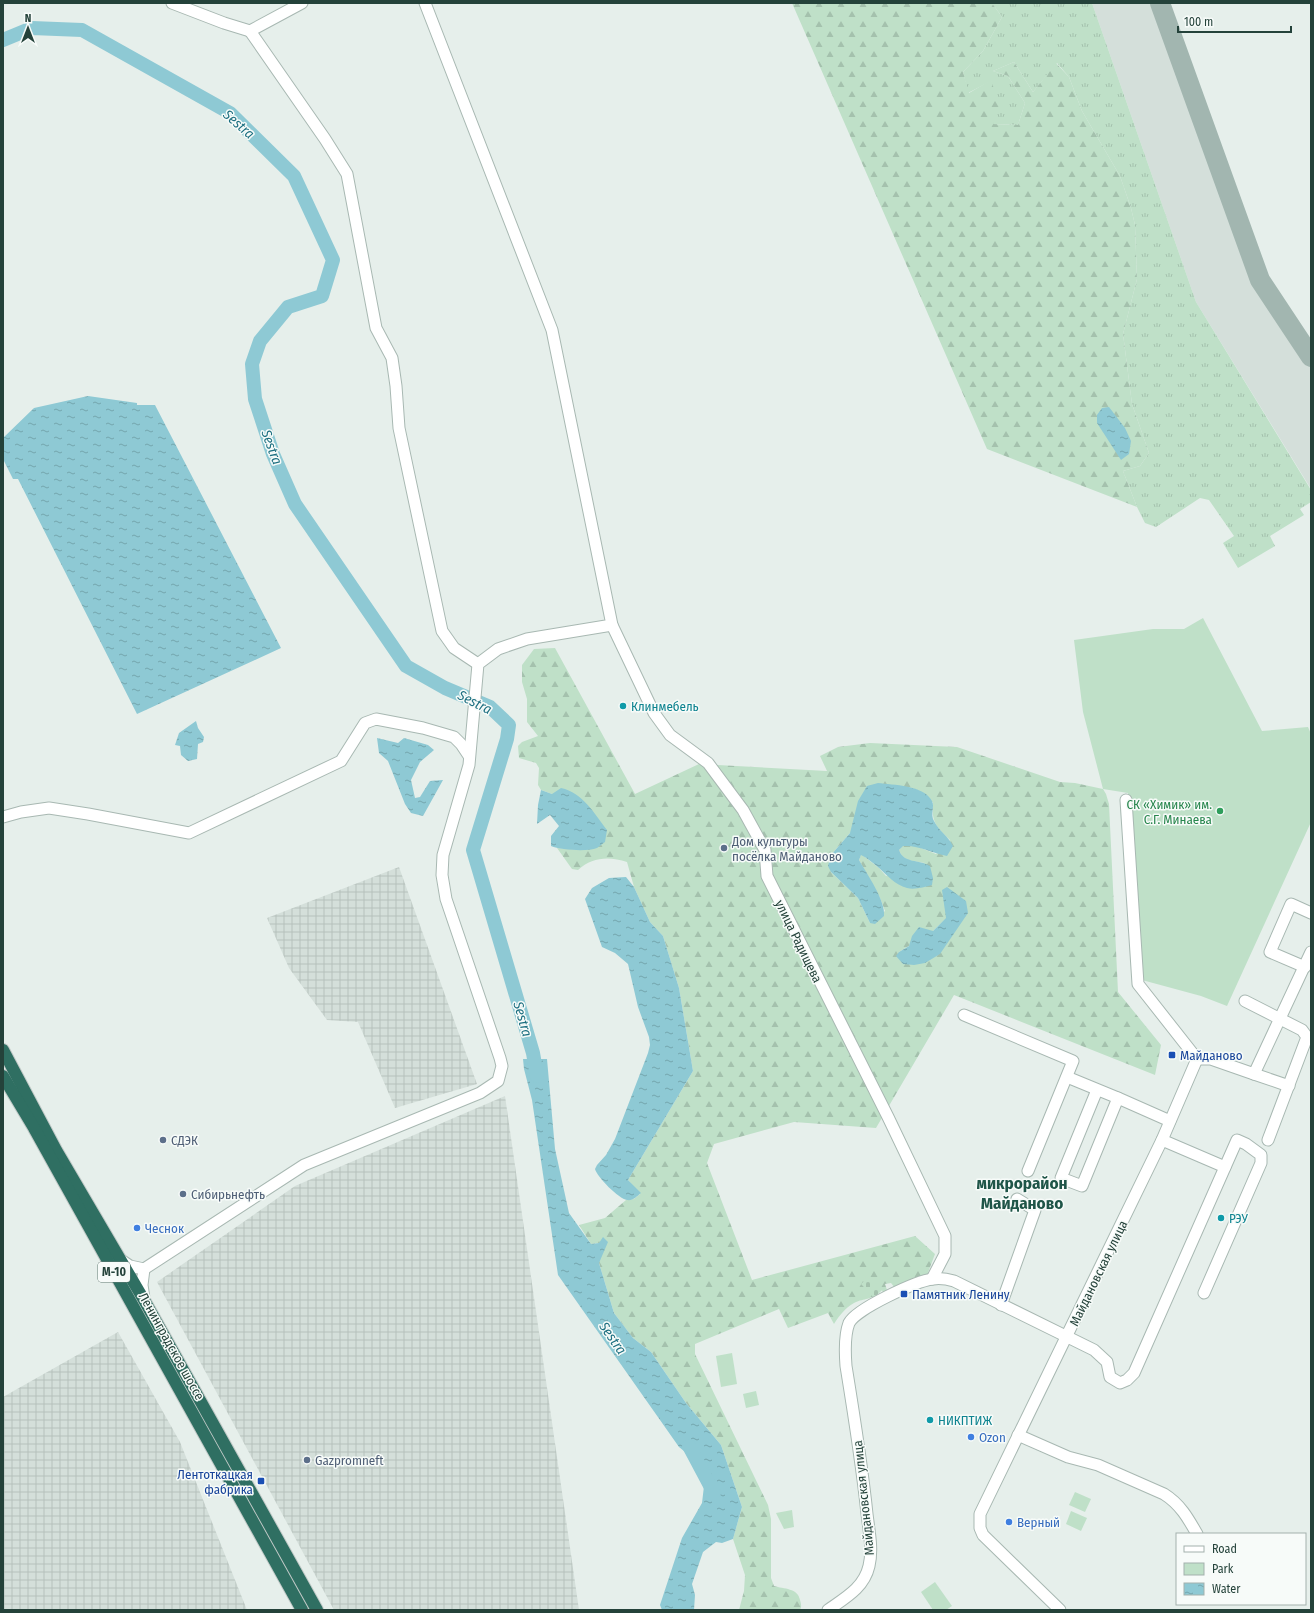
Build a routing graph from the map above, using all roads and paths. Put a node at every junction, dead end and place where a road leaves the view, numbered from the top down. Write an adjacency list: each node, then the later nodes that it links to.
1 (172, 3): 4 (street)
2 (302, 3): 4 (street)
3 (425, 3): 5 (street, улица Радищева)
4 (250, 31): 6 (street)
5 (612, 625): 6 (street); 32 (street, улица Радищева)
6 (478, 664): 7 (street)
7 (469, 753): 9 (street); 31 (street)
8 (1126, 800): 17 (street)
9 (3, 817)
10 (1311, 913): 12 (street)
11 (1311, 952): 12 (street)
12 (1305, 967): 15 (street)
13 (1245, 1001): 15 (street)
14 (964, 1015): 20 (street)
15 (1280, 1019): 18 (street); 21 (street)
16 (3, 1050): 30 (highway, Ленинградское шоссе / М-10)
17 (1197, 1058): 18 (street); 24 (street, Майдановская улица)
18 (1254, 1074): 21 (street)
19 (3, 1076): 39 (highway, Ленинградское шоссе / М-10)
20 (1067, 1077): 22 (street); 28 (street)
21 (1289, 1086): 26 (street)
22 (1097, 1090): 23 (street); 23 (street)
23 (1118, 1098): 24 (street)
24 (1170, 1121): 25 (street, Майдановская улица)
25 (1162, 1140): 27 (street); 36 (street, Майдановская улица)
26 (1268, 1140)
27 (1225, 1167): 33 (street); 36 (street)
28 (1028, 1171)
29 (1016, 1199): 35 (street)
30 (121, 1260): 31 (street); 34 (highway, Ленинградское шоссе / М-10)
31 (144, 1269): 34 (street)
32 (932, 1279): 35 (street, Майдановская улица); 41 (street, Майдановская улица)
33 (1204, 1293)
34 (144, 1300): 40 (highway, Ленинградское шоссе / М-10)
35 (1001, 1305): 36 (street, Майдановская улица)
36 (1066, 1338): 37 (street)
37 (1018, 1435): 38 (street); 42 (street)
38 (1197, 1533)
39 (302, 1610)
40 (317, 1610)
41 (828, 1610)
42 (1060, 1610)

